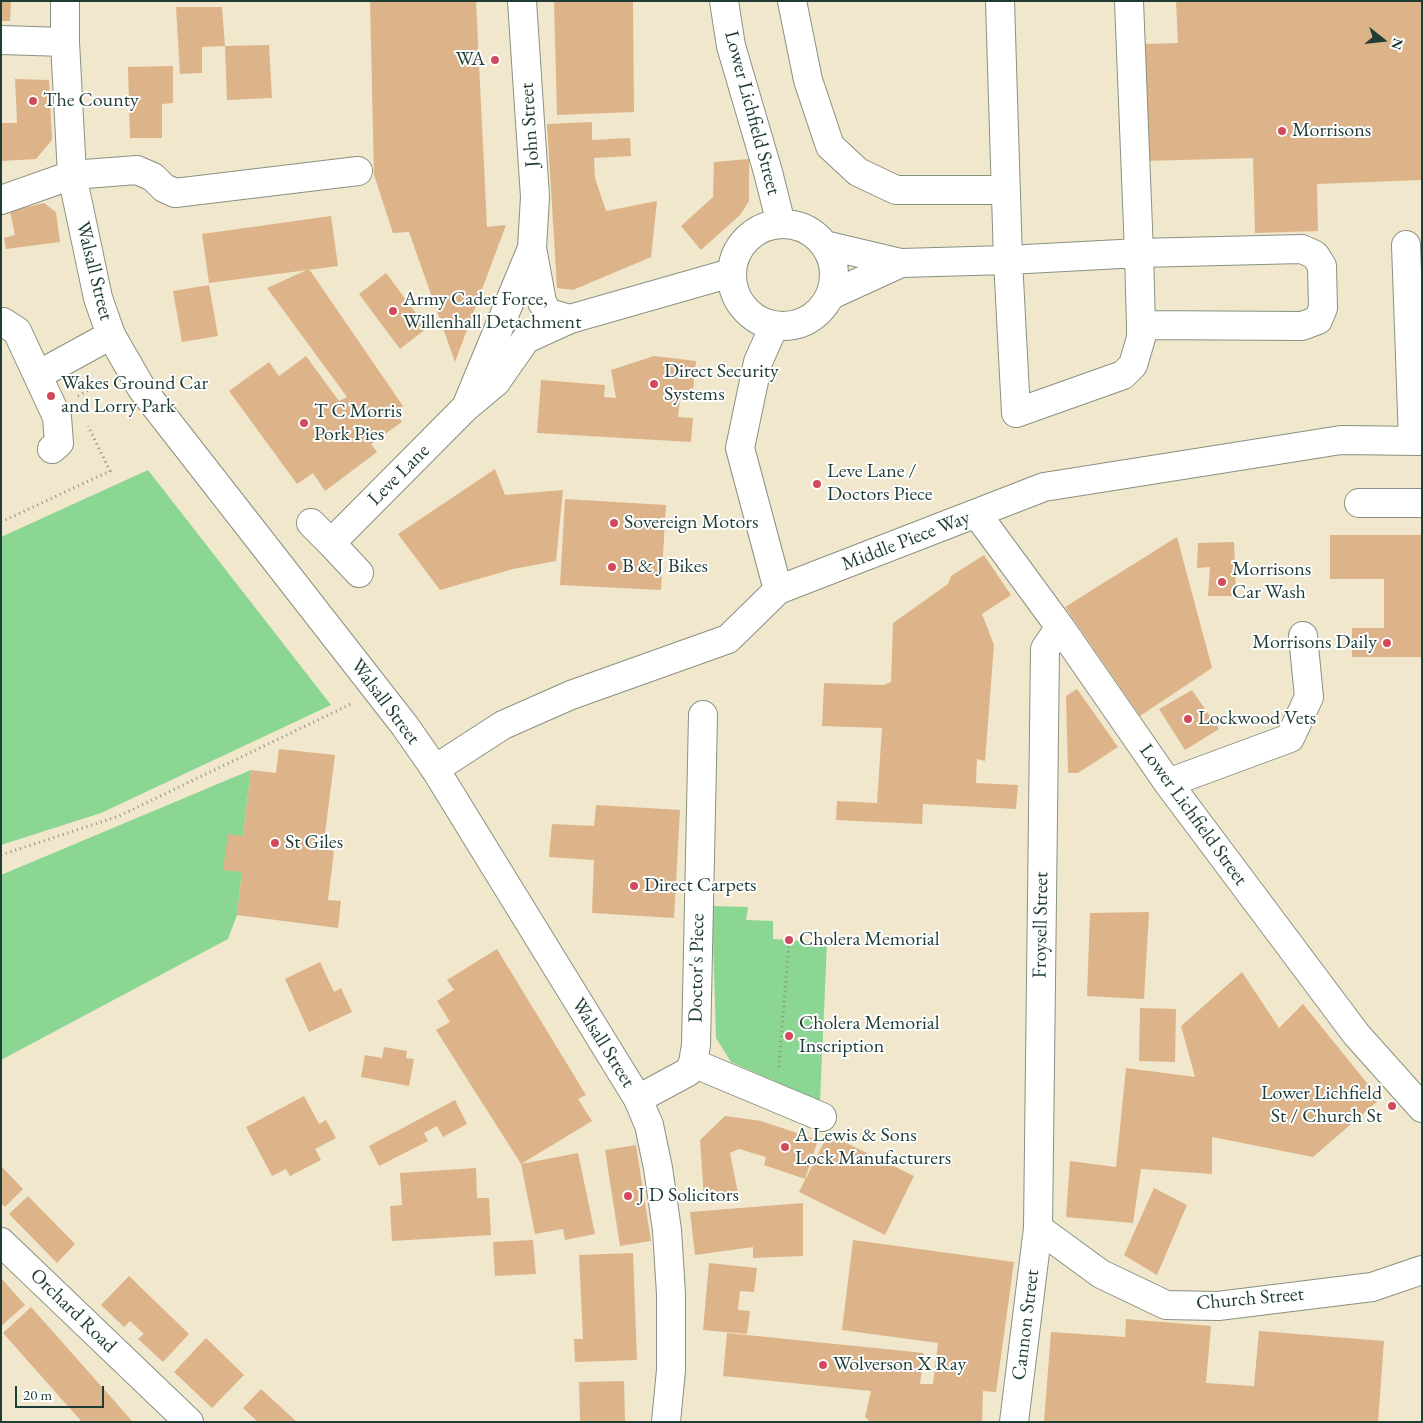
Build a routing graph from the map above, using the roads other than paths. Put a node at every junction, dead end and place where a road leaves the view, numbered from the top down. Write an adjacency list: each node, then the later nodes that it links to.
1 (65, 1): 8 (street, Walsall Street)
2 (522, 1): 16 (street, John Street)
3 (724, 1): 13 (street, Lower Lichfield Street)
4 (792, 1): 11 (street)
5 (1000, 1): 11 (street)
6 (1129, 1): 17 (street)
7 (1, 40): 8 (street)
8 (64, 42): 10 (street, Walsall Street)
9 (358, 171): 10 (street)
10 (72, 174): 12 (street); 26 (street, Walsall Street)
11 (1005, 190): 18 (street)
12 (1, 200)
13 (780, 224): 14 (street); 20 (street)
14 (825, 245): 19 (street); 21 (street)
15 (1406, 245): 29 (street)
16 (532, 248): 22 (street); 28 (street, Leve Lane)
17 (1139, 253): 18 (street); 25 (street); 25 (street)
18 (1008, 260): 19 (street); 25 (street)
19 (900, 263): 21 (street)
20 (731, 273): 22 (street, Leve Lane); 24 (street)
21 (831, 295): 24 (street)
22 (570, 319): 28 (street, Leve Lane)
23 (2, 322): 27 (street)
24 (774, 326): 37 (street)
25 (1140, 326)
26 (111, 335): 27 (street); 41 (street, Walsall Street)
27 (38, 375): 30 (street)
28 (466, 407): 35 (street, Leve Lane)
29 (1417, 441): 33 (street, Middle Piece Way)
30 (52, 449)
31 (1422, 503): 32 (street)
32 (1359, 504)
33 (977, 514): 37 (street, Middle Piece Way); 38 (street, Lower Lichfield Street)
34 (311, 523): 35 (street)
35 (331, 543): 36 (street)
36 (359, 573)
37 (778, 590): 41 (street, Middle Piece Way)
38 (1060, 627): 42 (street, Lower Lichfield Street); 47 (street, Froysell Street)
39 (1303, 636): 42 (street)
40 (703, 715): 43 (street, Doctor's Piece)
41 (435, 769): 44 (street, Walsall Street)
42 (1168, 783): 45 (street, Lower Lichfield Street)
43 (693, 1063): 44 (street); 46 (street)
44 (638, 1099): 51 (street, Walsall Street)
45 (1422, 1108)
46 (822, 1118)
47 (1038, 1228): 49 (street, Church Street); 52 (street, Cannon Street)
48 (1, 1242): 50 (street, Orchard Road)
49 (1422, 1270)
50 (189, 1422)
51 (666, 1422)
52 (1014, 1422)

